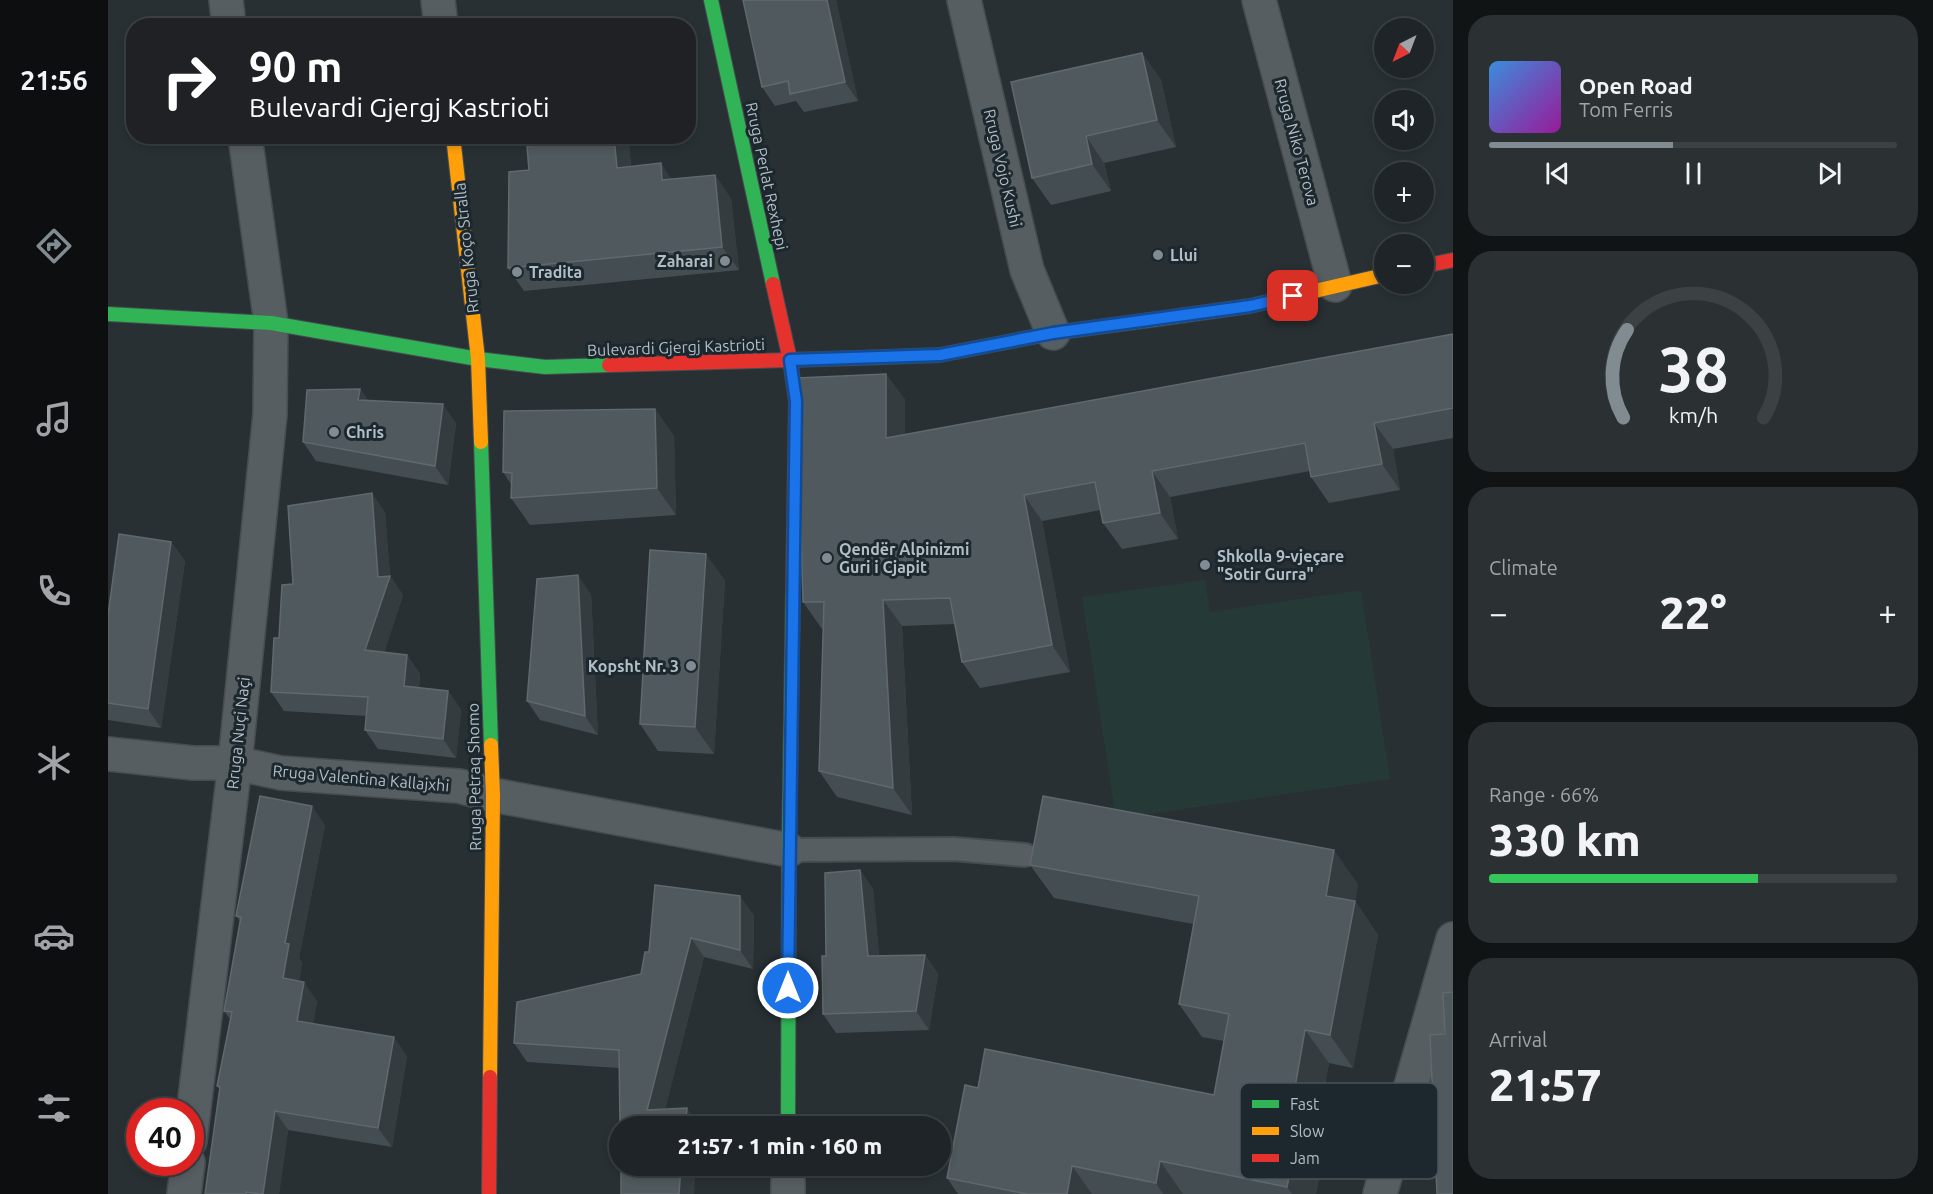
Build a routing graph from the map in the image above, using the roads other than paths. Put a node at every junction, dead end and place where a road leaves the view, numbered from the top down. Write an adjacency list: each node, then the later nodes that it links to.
1 (226, 0): 6 (street)
2 (438, 0): 7 (street)
3 (711, 0): 18 (street, Rruga Perlat Rexhepi)
4 (964, 0): 16 (street, Rruga Vojo Kushi)
5 (1259, 0): 13 (street, Rruga Niko Terova)
6 (229, 18)
7 (440, 18)
8 (246, 144): 15 (street, Rruga Nuçi Naçi)
9 (454, 144): 17 (street, Rruga Koço Stralla)
10 (1453, 260): 11 (street)
11 (1434, 264)
12 (1374, 277): 13 (street, Bulevardi Gjergj Kastrioti)
13 (1335, 285): 16 (street, Bulevardi Gjergj Kastrioti)
14 (108, 314): 15 (street, Bulevardi Gjergj Kastrioti)
15 (271, 323): 17 (street, Bulevardi Gjergj Kastrioti); 20 (street, Rruga Nuçi Naçi)
16 (1053, 333): 18 (street, Bulevardi Gjergj Kastrioti)
17 (478, 359): 18 (street, Bulevardi Gjergj Kastrioti); 21 (street, Rruga Petraq Shomo)
18 (790, 360): 22 (street, Rruga Perlat Rexhepi)
19 (108, 754): 20 (street, Rruga Valentina Kallajxhi)
20 (235, 763): 21 (street, Rruga Valentina Kallajxhi); 26 (street, Rruga Nuçi Naçi)
21 (493, 795): 22 (street, Rruga Valentina Kallajxhi); 32 (street, Rruga Petraq Shomo)
22 (789, 850): 23 (lane); 27 (street, Rruga Perlat Rexhepi)
23 (1025, 855)
24 (1453, 939): 25 (street)
25 (1412, 1083)
26 (195, 1098)
27 (788, 1116)
28 (186, 1176): 31 (street)
29 (788, 1176): 33 (street)
30 (1384, 1179): 34 (street)
31 (184, 1194)
32 (489, 1194)
33 (788, 1194)
34 (1380, 1194)

